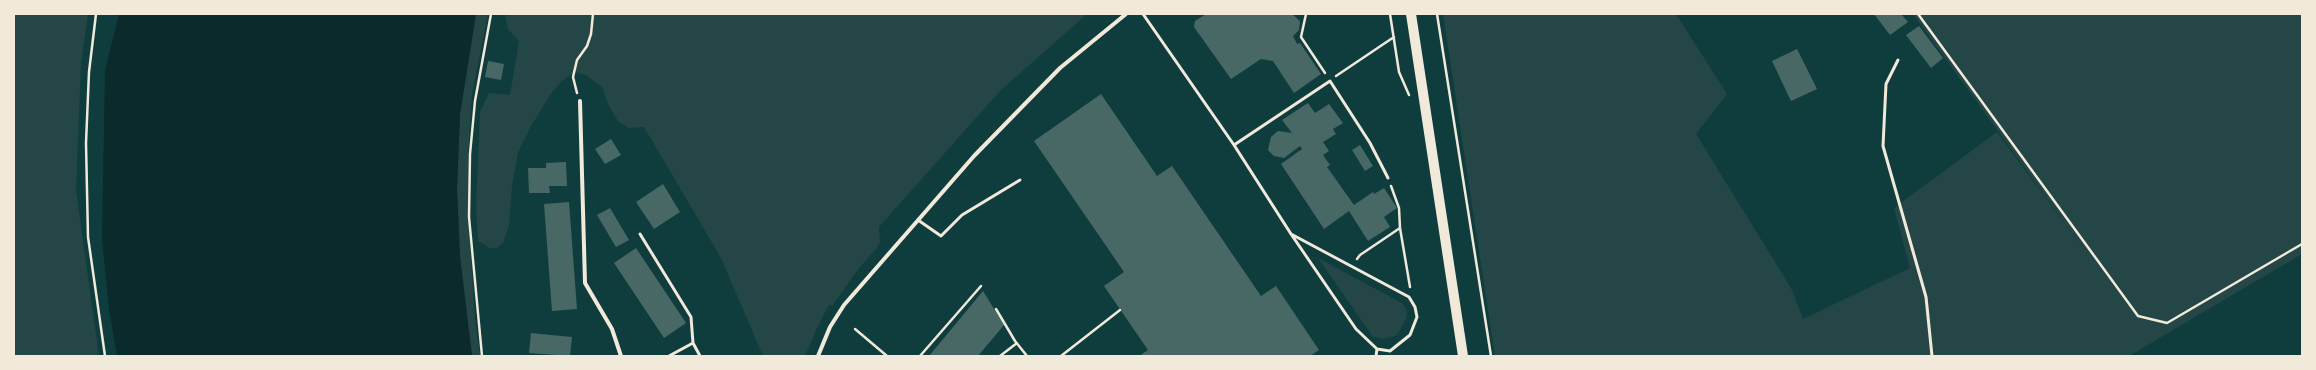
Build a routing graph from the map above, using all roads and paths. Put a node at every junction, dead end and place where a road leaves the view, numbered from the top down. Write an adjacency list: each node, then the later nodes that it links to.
1 (96, 14): 33 (path)
2 (492, 14): 34 (path)
3 (593, 14): 15 (path)
4 (1126, 14): 19 (street)
5 (1143, 14): 16 (lane)
6 (1306, 14): 14 (path)
7 (1411, 14): 45 (main road)
8 (1438, 14): 46 (path)
9 (1918, 14): 23 (path)
10 (1394, 37): 14 (path)
11 (1396, 51): 12 (path)
12 (1400, 51)
13 (1898, 60): 47 (lane)
14 (1330, 81): 16 (lane); 17 (lane)
15 (580, 101): 35 (street)
16 (1234, 145): 22 (lane)
17 (1388, 178): 20 (path)
18 (1020, 180): 19 (lane)
19 (918, 220): 38 (street)
20 (1400, 228): 24 (path); 26 (path)
21 (640, 234): 30 (lane)
22 (1291, 234): 24 (lane); 32 (lane)
23 (2302, 244)
24 (1352, 268): 26 (lane)
25 (981, 286): 40 (path)
26 (1409, 297): 32 (lane)
27 (996, 309): 31 (path)
28 (1120, 310): 43 (path)
29 (855, 329): 39 (path)
30 (693, 343): 36 (lane); 37 (lane)
31 (1017, 343): 41 (path); 42 (path)
32 (1377, 349): 44 (lane)
33 (104, 356)
34 (482, 356)
35 (621, 356)
36 (669, 356)
37 (700, 356)
38 (818, 356)
39 (887, 356)
40 (920, 356)
41 (1000, 356)
42 (1027, 356)
43 (1061, 356)
44 (1376, 356)
45 (1462, 356)
46 (1491, 356)
47 (1932, 356)

